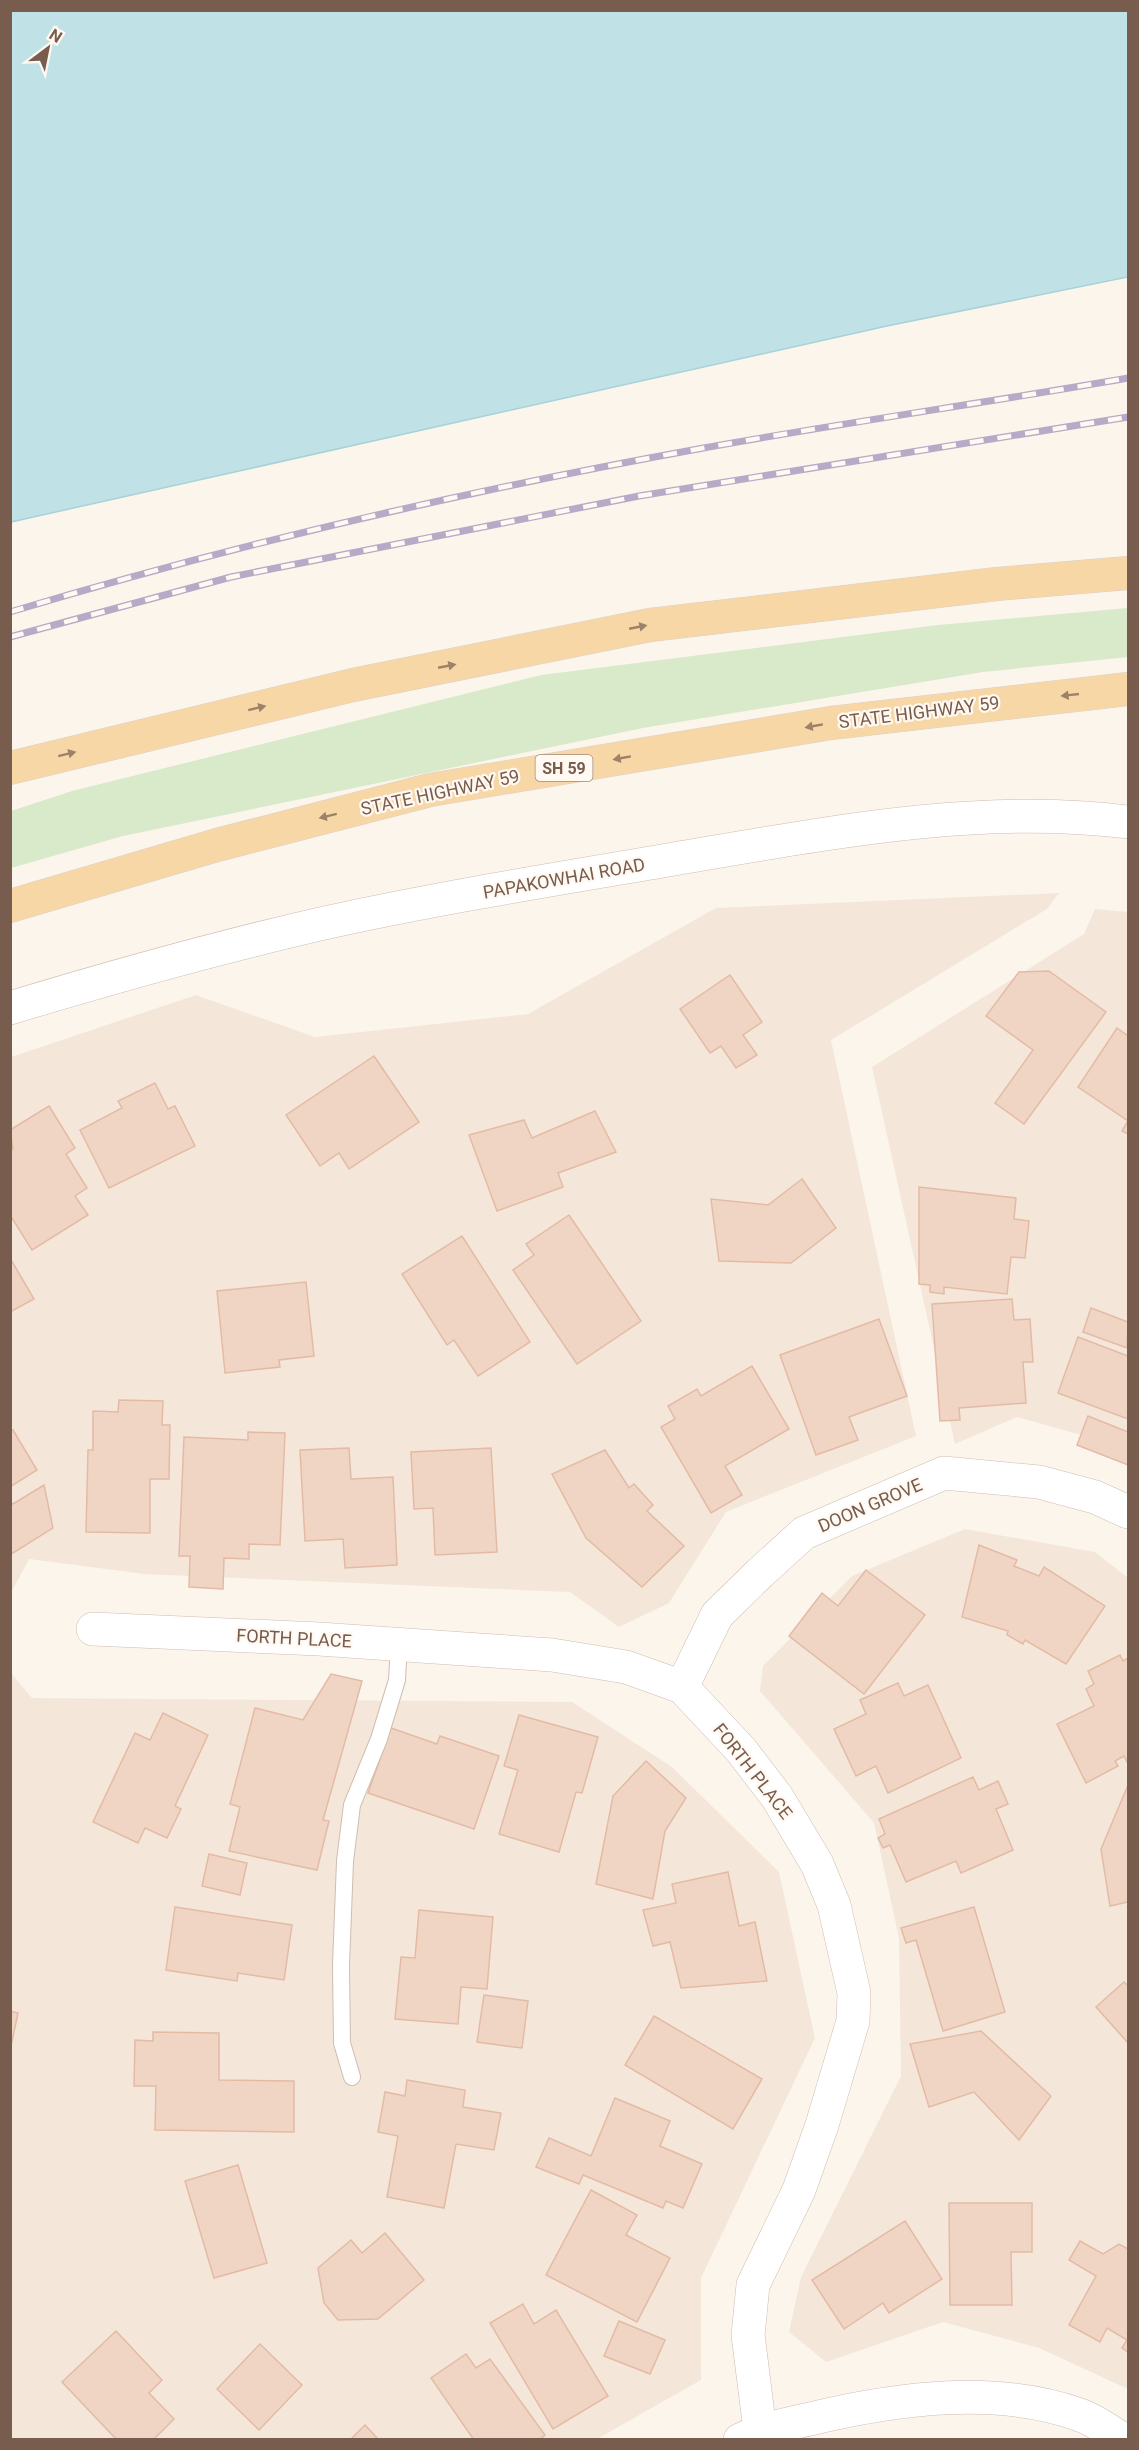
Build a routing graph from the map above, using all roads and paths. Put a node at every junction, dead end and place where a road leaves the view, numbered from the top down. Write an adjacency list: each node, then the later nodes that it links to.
1 (1128, 573): 3 (main road, one-way to 1)
2 (1128, 689): 5 (main road, STATE HIGHWAY 59 / SH 59, one-way to 5)
3 (10, 768)
4 (1128, 822): 6 (street, PAPAKOWHAI ROAD)
5 (10, 906)
6 (10, 1008)
7 (1128, 1512): 10 (street, DOON GROVE)
8 (93, 1629): 9 (street, FORTH PLACE)
9 (399, 1644): 10 (street, FORTH PLACE); 11 (lane)
10 (682, 1687): 12 (street, FORTH PLACE)
11 (352, 2077)
12 (750, 2435): 13 (street)
13 (1124, 2439)

